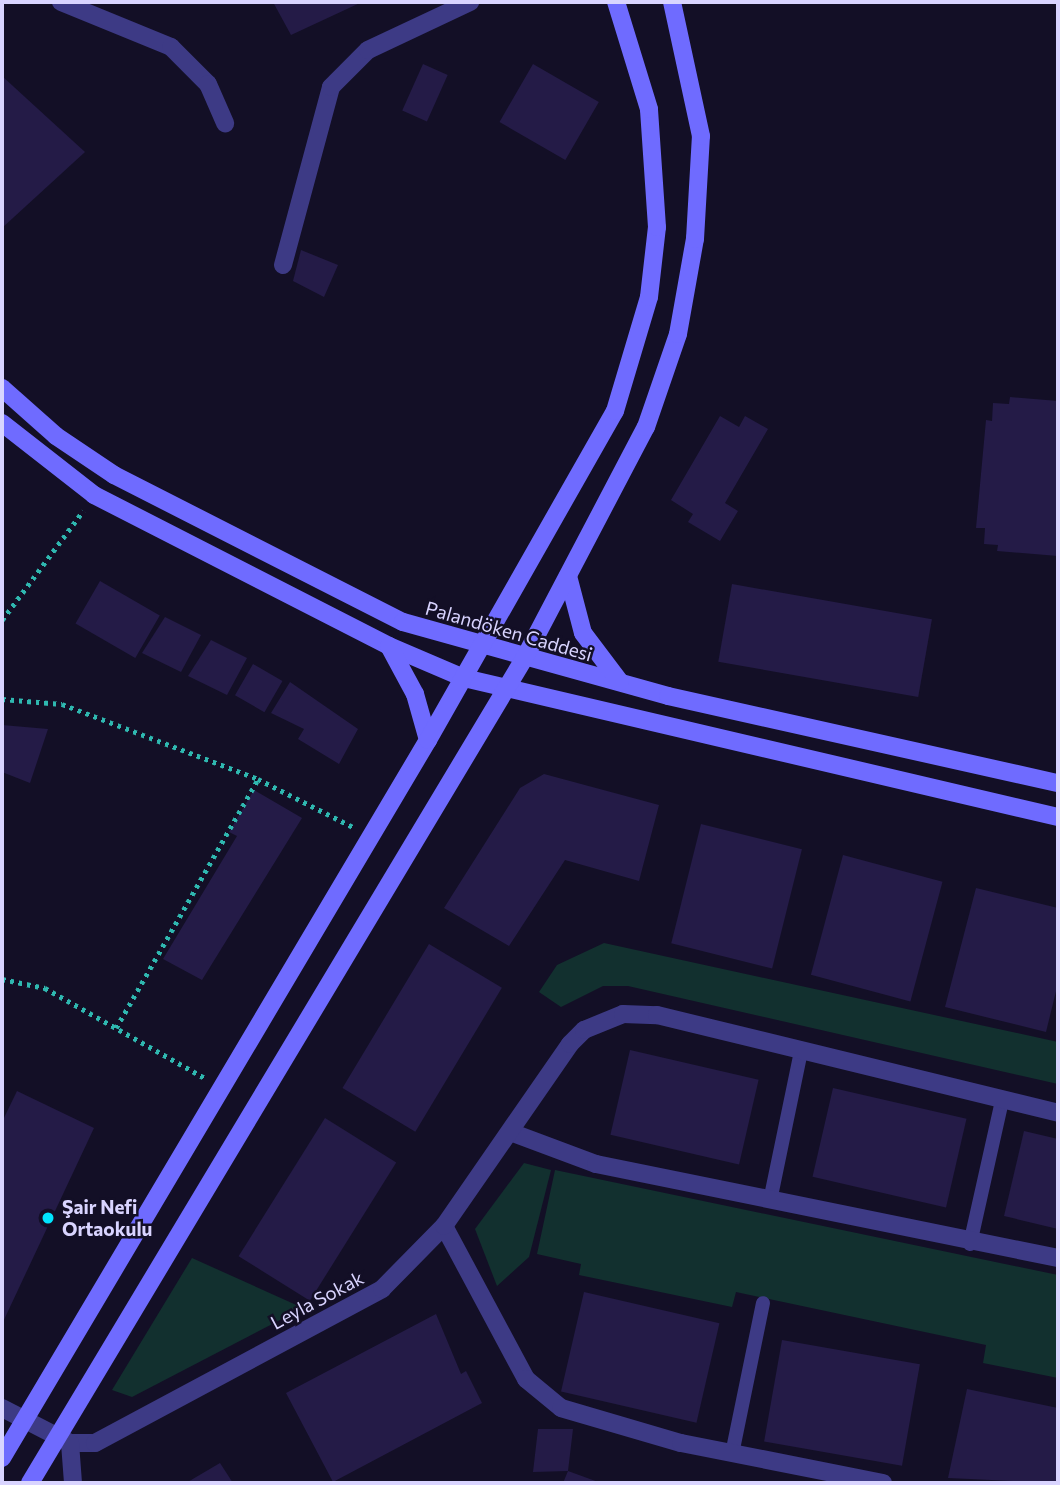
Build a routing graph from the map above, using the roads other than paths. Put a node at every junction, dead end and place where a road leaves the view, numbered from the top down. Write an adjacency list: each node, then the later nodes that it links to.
1 (61, 2): 5 (street)
2 (470, 2): 6 (street)
3 (616, 2): 11 (main road)
4 (672, 2): 9 (main road)
5 (225, 123)
6 (284, 265)
7 (2, 388): 11 (main road, Palandöken Caddesi)
8 (2, 423): 10 (main road)
9 (568, 576): 12 (main road); 14 (main road)
10 (389, 646): 13 (main road); 16 (main road)
11 (482, 648): 12 (main road, Palandöken Caddesi); 13 (main road)
12 (524, 659): 14 (main road, Palandöken Caddesi); 15 (main road)
13 (464, 678): 15 (main road); 16 (main road)
14 (622, 684): 17 (main road, Palandöken Caddesi)
15 (507, 688): 18 (main road); 30 (main road)
16 (428, 740): 29 (main road)
17 (1058, 783)
18 (1058, 817)
19 (802, 1051): 20 (street); 22 (street, Leyla Sokak); 23 (lane)
20 (1002, 1101): 21 (street); 25 (lane)
21 (1058, 1113)
22 (510, 1132): 23 (street); 24 (street, Leyla Sokak)
23 (769, 1201): 25 (street)
24 (444, 1226): 30 (street, Leyla Sokak); 31 (street)
25 (970, 1244): 26 (street)
26 (1058, 1258)
27 (763, 1303): 31 (lane)
28 (2, 1408): 29 (street)
29 (24, 1419): 30 (street); 32 (main road)
30 (64, 1440): 33 (main road); 34 (street)
31 (732, 1454): 35 (street)
32 (2, 1458)
33 (30, 1483)
34 (73, 1483)
35 (883, 1483)

